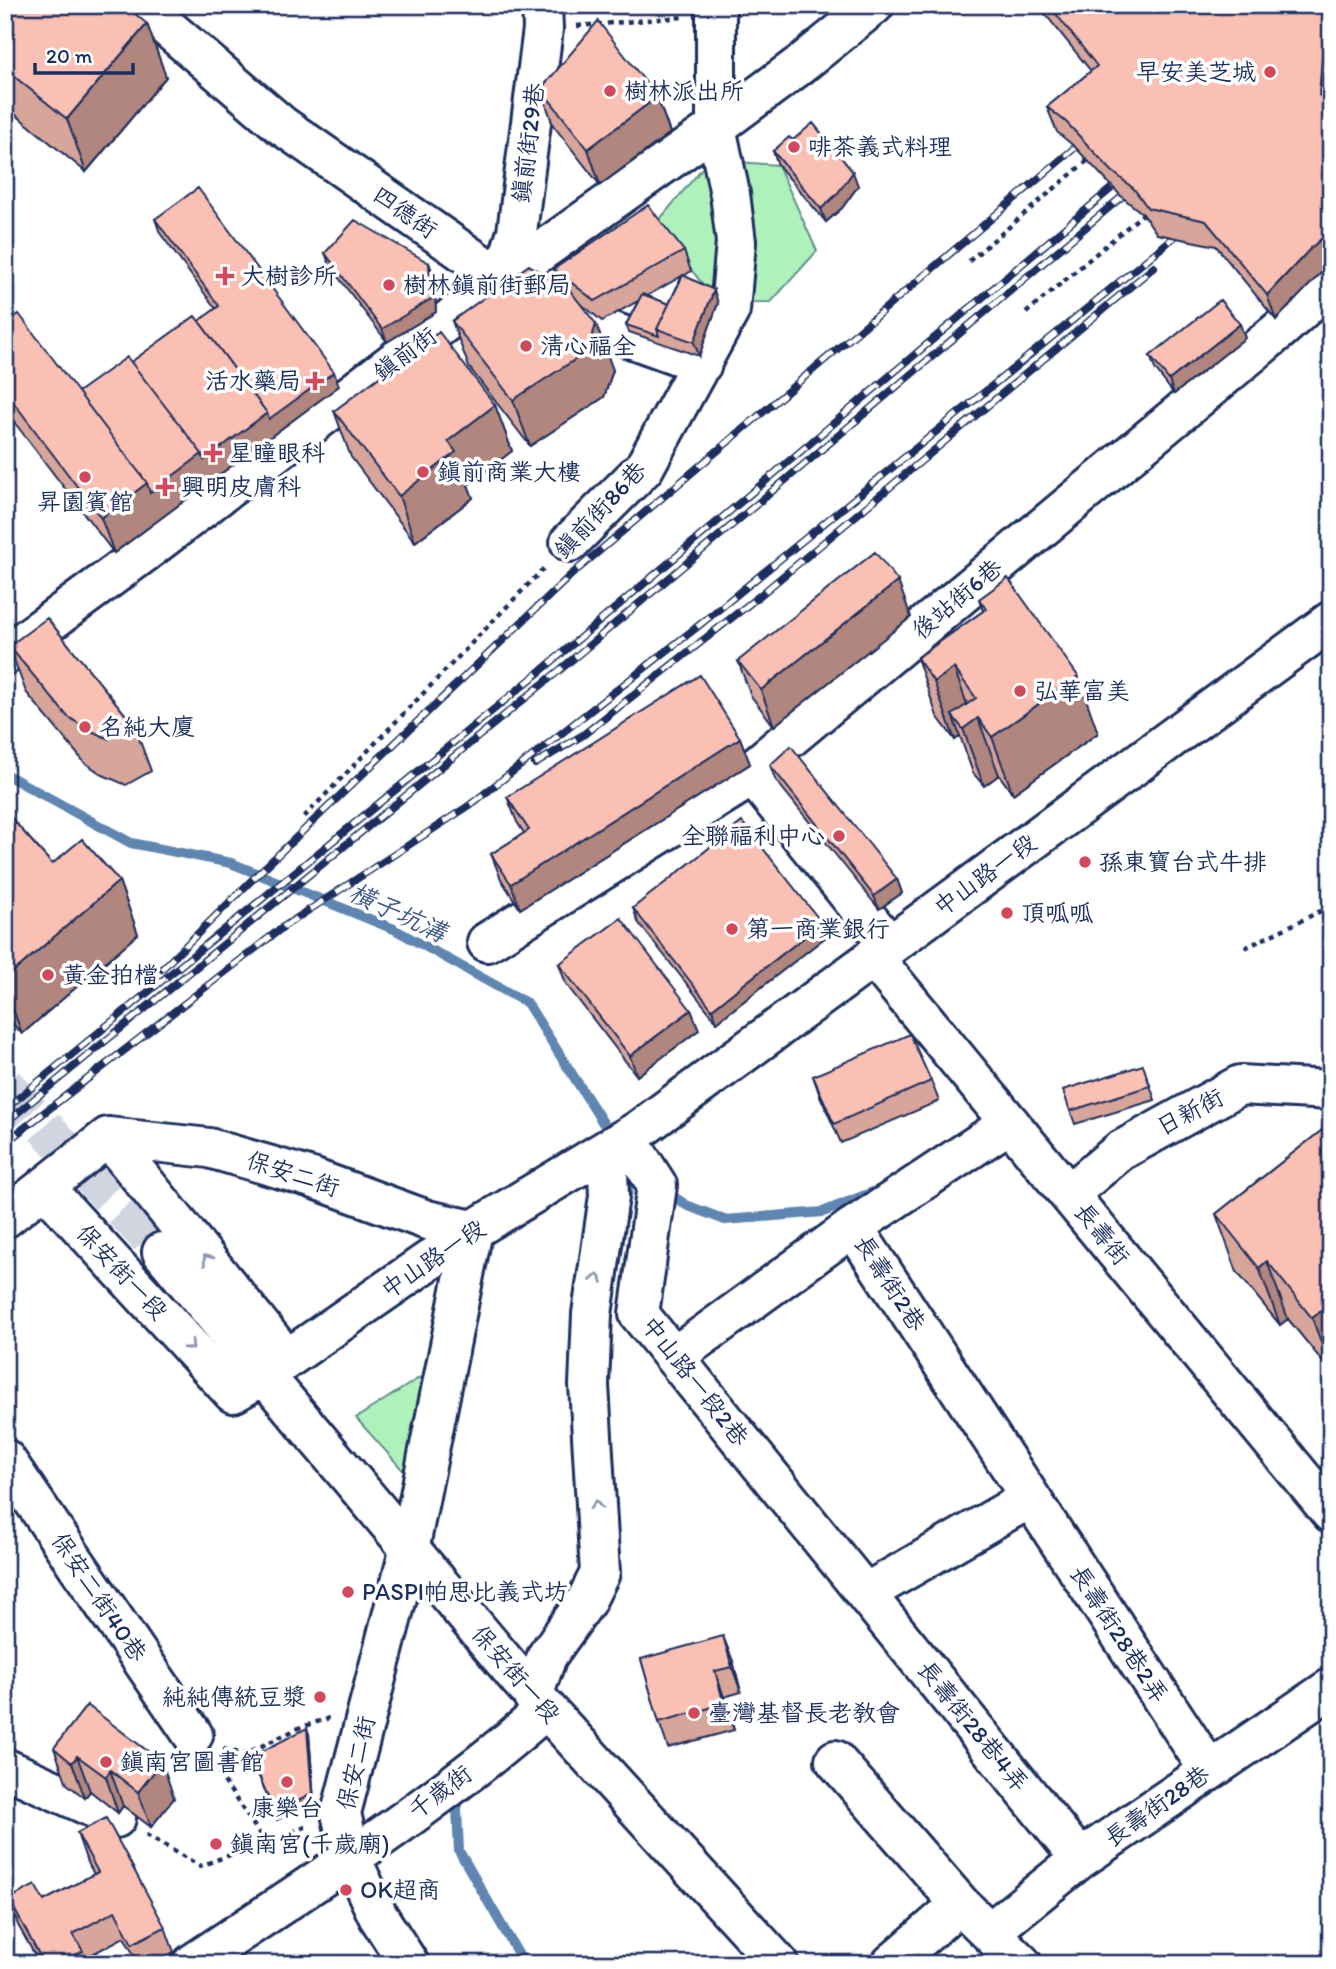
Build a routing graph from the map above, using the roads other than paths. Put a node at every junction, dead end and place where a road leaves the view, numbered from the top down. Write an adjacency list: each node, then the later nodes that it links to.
1 (141, 5): 6 (street, 四德街)
2 (874, 5): 5 (street, 鎮前街)
3 (715, 9): 5 (street, 鎮前街86巷)
4 (542, 17): 6 (street, 鎮前街29巷)
5 (716, 127): 6 (street, 鎮前街); 8 (street, 鎮前街86巷)
6 (502, 279): 8 (street, 四德街); 11 (street, 鎮前街)
7 (1331, 283): 12 (street, 後站街6巷)
8 (702, 364): 9 (street, 鎮前街86巷)
9 (570, 542)
10 (1331, 621): 14 (street, 中山路一段)
11 (5, 655)
12 (753, 776): 13 (street, 後站街6巷); 14 (street)
13 (487, 942)
14 (881, 951): 16 (street, 長壽街); 18 (street, 中山路一段)
15 (1331, 1090): 20 (street, 日新街)
16 (1010, 1123): 20 (street, 長壽街); 22 (street, 長壽街2巷)
17 (108, 1137): 19 (street); 23 (street, 保安二街); 26 (street, one-way to 17)
18 (624, 1139): 23 (street, 中山路一段); 25 (street, 中山路一段2巷); 32 (street, 千歲街, one-way to 18)
19 (44, 1187): 21 (street); 26 (street, 保安街一段, one-way to 26)
20 (1069, 1194): 29 (street, 長壽街)
21 (5, 1218)
22 (853, 1227): 25 (street); 28 (street, 長壽街2巷)
23 (473, 1230): 26 (street, 中山路一段); 30 (street, 保安二街)
24 (162, 1252): 26 (street, 保安街一段)
25 (675, 1356): 31 (street, 中山路一段2巷)
26 (264, 1375): 30 (street, 保安街一段)
27 (5, 1459): 34 (street, 保安二街40巷)
28 (1030, 1498): 31 (street); 37 (street, 長壽街28巷2弄)
29 (1331, 1513)
30 (409, 1550): 32 (street, 保安街一段); 39 (street, 保安二街)
31 (866, 1593): 40 (street, 長壽街28巷4弄)
32 (535, 1688): 39 (street, 千歲街); 45 (street, 保安街一段)
33 (1331, 1688): 37 (street, 長壽街28巷)
34 (193, 1736)
35 (835, 1760): 41 (street)
36 (5, 1768): 38 (street)
37 (1209, 1770): 40 (street, 長壽街28巷)
38 (116, 1818)
39 (352, 1858): 43 (street, 千歲街); 44 (street, 保安二街)
40 (1080, 1859): 42 (street, 長壽街28巷)
41 (960, 1905): 42 (street); 46 (street)
42 (990, 1932): 47 (street)
43 (191, 1964)
44 (409, 1964)
45 (779, 1964)
46 (891, 1964)
47 (1022, 1964)

